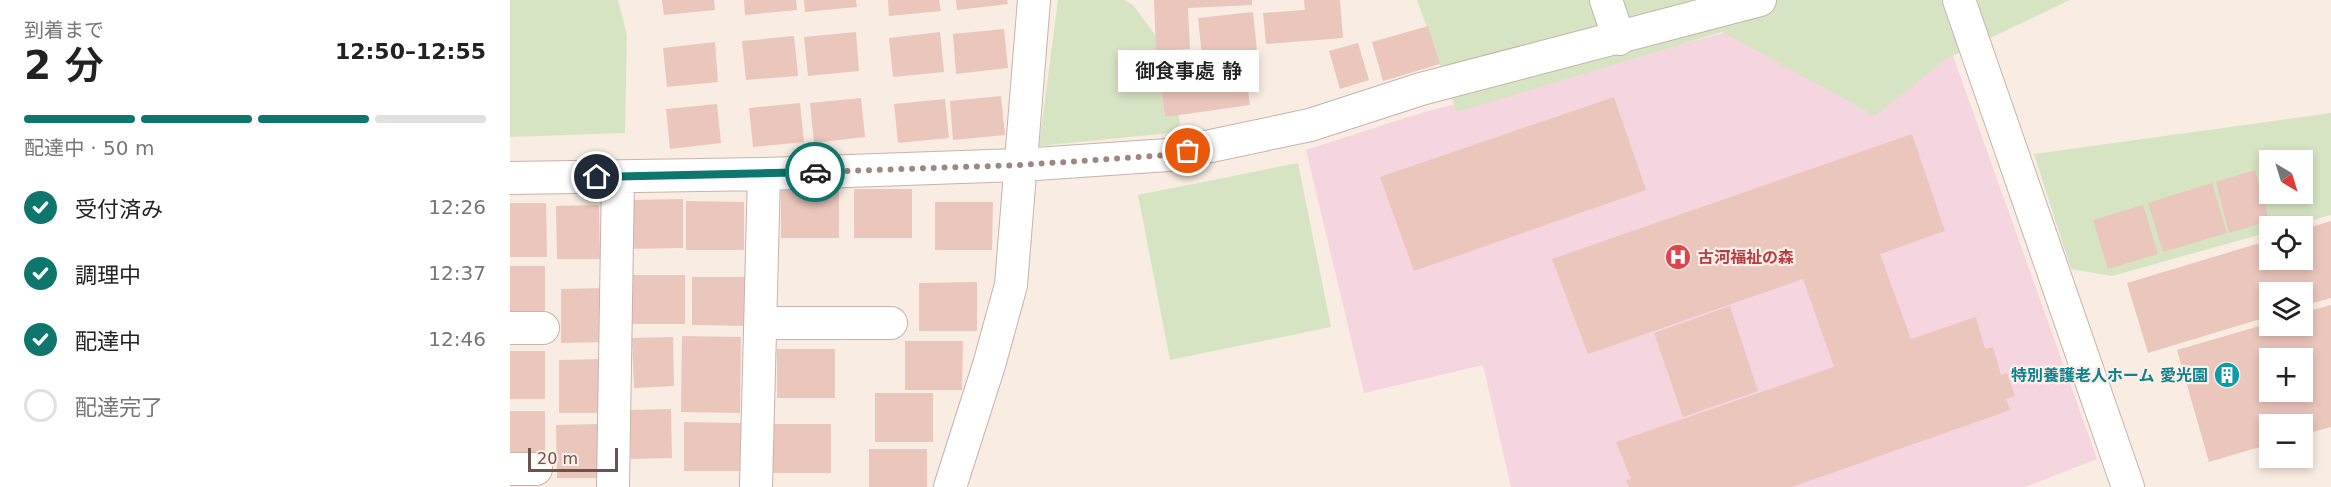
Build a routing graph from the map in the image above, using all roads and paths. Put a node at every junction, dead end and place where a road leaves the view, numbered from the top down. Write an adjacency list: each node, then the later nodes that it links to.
1 (1034, 0): 6 (street)
2 (1606, 0): 5 (street)
3 (1760, 0): 5 (street)
4 (1959, 0): 17 (street)
5 (1619, 39): 6 (street)
6 (1021, 165): 7 (street); 16 (street)
7 (764, 174): 8 (street); 10 (street)
8 (618, 177): 9 (street); 14 (street)
9 (510, 178)
10 (761, 323): 11 (street); 15 (street)
11 (891, 323)
12 (510, 328): 13 (street)
13 (543, 328)
14 (613, 487)
15 (756, 487)
16 (950, 487)
17 (2128, 487)

